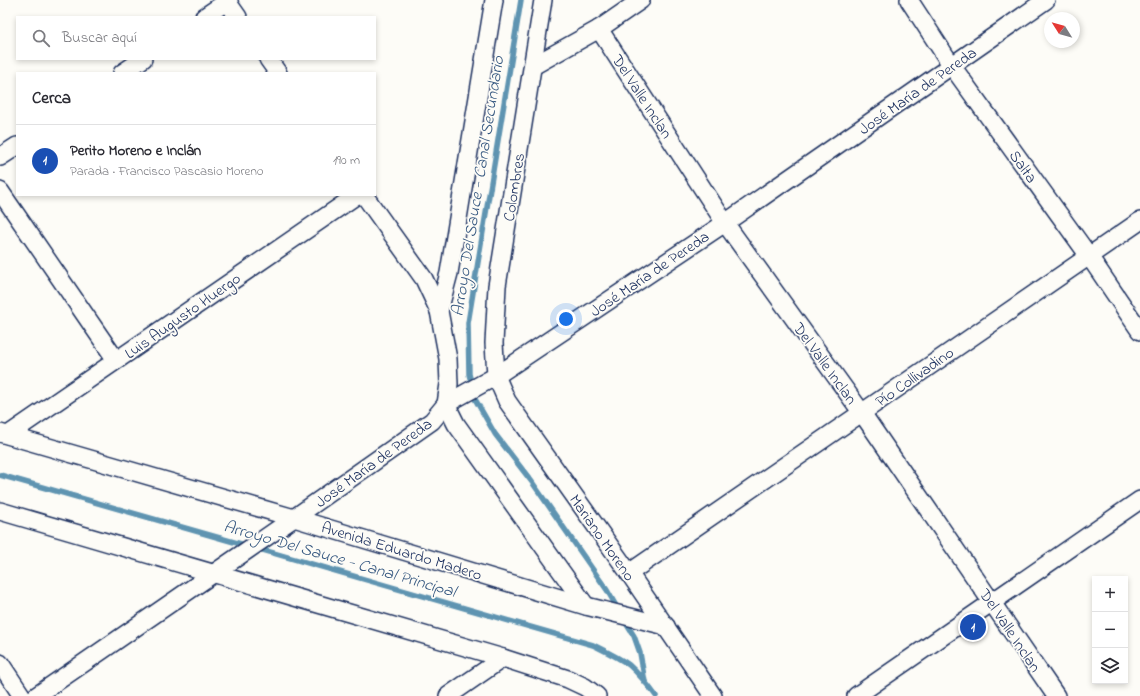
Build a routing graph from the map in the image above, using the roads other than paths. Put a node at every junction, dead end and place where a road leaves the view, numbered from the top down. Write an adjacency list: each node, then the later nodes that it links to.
1 (227, 0): 7 (street); 8 (street)
2 (494, 0): 24 (street)
3 (543, 0): 12 (street, Colombres)
4 (641, 0): 9 (street)
5 (909, 0): 13 (street, Salta)
6 (1046, 0): 13 (street, José María de Pereda)
7 (205, 16)
8 (237, 16)
9 (599, 29): 12 (street); 22 (street, Del Valle Inclan)
10 (142, 60): 14 (street)
11 (269, 60): 15 (street)
12 (532, 66): 27 (street, Colombres)
13 (952, 66): 22 (street, José María de Pereda); 23 (street, Salta)
14 (124, 72)
15 (277, 72)
16 (16, 147): 17 (street)
17 (0, 157)
18 (0, 191): 26 (street)
19 (355, 196): 26 (street, Luis Augusto Huergo)
20 (365, 196): 24 (street)
21 (1140, 221): 23 (street, Pío Collivadino)
22 (725, 223): 27 (street, José María de Pereda); 29 (street, Del Valle Inclan)
23 (1089, 256): 25 (street, Salta); 29 (street, Pío Collivadino)
24 (439, 311): 28 (street)
25 (1140, 331)
26 (116, 360): 30 (street, Luis Augusto Huergo)
27 (496, 376): 28 (street, José María de Pereda); 35 (street, Mariano Moreno)
28 (446, 404): 33 (street, José María de Pereda); 37 (street)
29 (862, 413): 35 (street, Pío Collivadino); 36 (street, Del Valle Inclan)
30 (4, 434): 33 (street, Avenida Eduardo Madero)
31 (1140, 500): 36 (street)
32 (0, 511): 34 (street)
33 (294, 518): 34 (street, José María de Pereda); 37 (street, Avenida Eduardo Madero)
34 (214, 573): 39 (street); 42 (street, José María de Pereda)
35 (629, 573): 38 (street, Mariano Moreno)
36 (992, 602): 46 (street); 47 (street, Del Valle Inclan)
37 (586, 606): 38 (street, Avenida Eduardo Madero)
38 (666, 626): 45 (street, Mariano Moreno)
39 (503, 658): 43 (street); 44 (street)
40 (0, 663): 41 (street)
41 (22, 696)
42 (36, 696)
43 (448, 696)
44 (597, 696)
45 (713, 696)
46 (856, 696)
47 (1056, 696)

